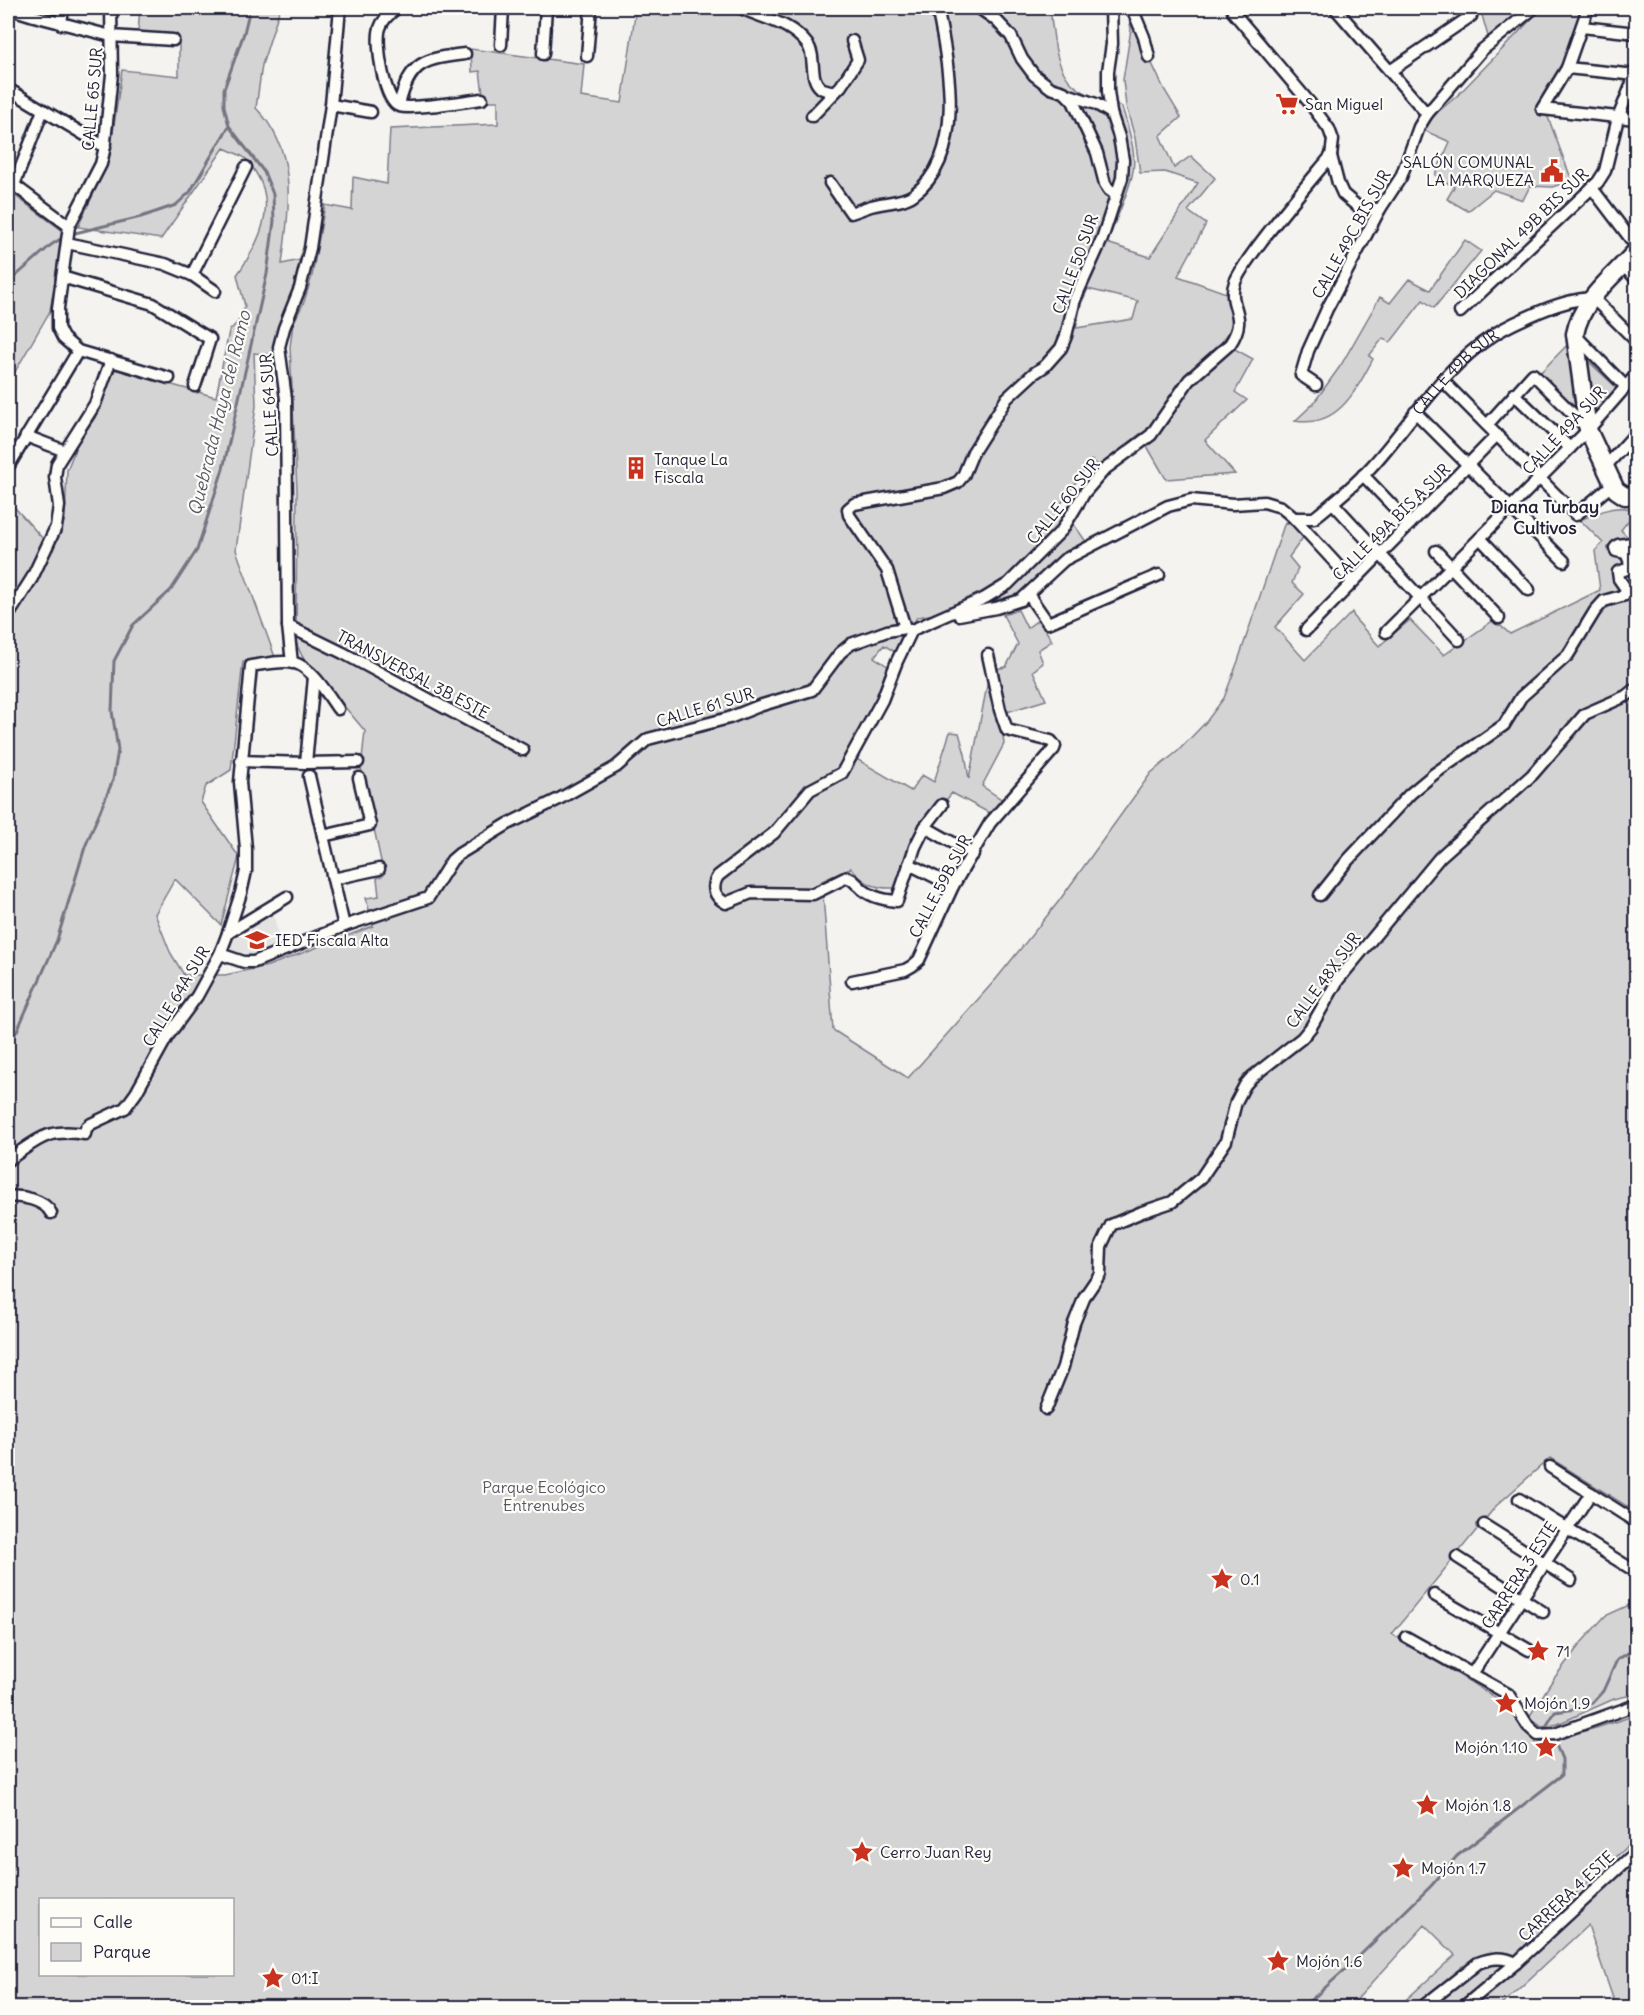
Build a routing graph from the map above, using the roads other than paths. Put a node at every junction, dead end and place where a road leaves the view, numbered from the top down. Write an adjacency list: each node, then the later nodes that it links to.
1 (8, 8): 19 (street)
2 (63, 8): 19 (street)
3 (111, 8): 22 (street, CALLE 65 SUR)
4 (340, 8): 38 (street, CALLE 64 SUR)
5 (397, 8): 37 (street)
6 (503, 8): 25 (street)
7 (546, 8): 27 (street)
8 (591, 8): 28 (street)
9 (741, 8): 34 (street)
10 (938, 8): 51 (street)
11 (979, 8): 35 (street)
12 (1111, 8): 41 (street)
13 (1132, 8): 29 (street)
14 (1336, 8): 31 (street)
15 (1534, 8): 42 (street, CALLE 49C BIS SUR)
16 (1588, 8): 20 (street)
17 (1233, 12): 47 (street)
18 (1470, 12): 31 (street)
19 (61, 24): 22 (street)
20 (1582, 27): 21 (street); 30 (street)
21 (1636, 33)
22 (111, 36): 23 (street); 46 (street, CALLE 65 SUR)
23 (173, 40)
24 (852, 41): 34 (street)
25 (501, 45)
26 (465, 54): 37 (street)
27 (543, 54)
28 (587, 56)
29 (1149, 57)
30 (1567, 69): 32 (street); 44 (street)
31 (1390, 71): 42 (street)
32 (1636, 75): 44 (street, DIAGONAL 49B BIS SUR)
33 (8, 89): 39 (street)
34 (835, 92): 43 (street)
35 (1064, 92): 41 (street); 53 (street)
36 (482, 99): 37 (street)
37 (395, 102)
38 (331, 105): 40 (street); 110 (street, CALLE 64 SUR)
39 (43, 110): 46 (street); 55 (street)
40 (371, 112)
41 (1111, 113): 48 (street)
42 (1428, 114): 54 (street, CALLE 49C BIS SUR)
43 (812, 116)
44 (1618, 118): 45 (street); 52 (street, DIAGONAL 49B BIS SUR)
45 (1636, 119)
46 (105, 147): 55 (street, CALLE 65 SUR)
47 (1331, 156): 54 (street); 108 (street, CALLE 60 SUR)
48 (1123, 160): 50 (street); 53 (street, CALLE 50 SUR)
49 (246, 167): 60 (street)
50 (1132, 171)
51 (830, 183)
52 (1592, 188): 57 (street); 65 (street, DIAGONAL 49B BIS SUR)
53 (1116, 195): 111 (street, CALLE 50 SUR)
54 (1380, 209): 73 (street, CALLE 49C BIS SUR)
55 (69, 226): 56 (street, CALLE 65 SUR)
56 (67, 243): 60 (street); 61 (street, CALLE 65 SUR)
57 (1636, 246)
58 (1636, 251): 59 (street)
59 (1624, 266): 62 (street); 64 (street)
60 (192, 275): 63 (street)
61 (62, 277): 68 (street, CALLE 65 SUR); 74 (street)
62 (1636, 279)
63 (215, 291)
64 (1593, 298): 66 (street); 67 (street); 72 (street, CALLE 49B SUR)
65 (1460, 312)
66 (1575, 334): 75 (street); 79 (street)
67 (1636, 341)
68 (78, 351): 69 (street); 82 (street)
69 (111, 360): 71 (street); 84 (street)
70 (1636, 375): 75 (street, CALLE 49A SUR)
71 (169, 378)
72 (1443, 381): 77 (street, CALLE 49B SUR); 78 (street)
73 (1316, 384)
74 (195, 386)
75 (1625, 386): 79 (street, CALLE 49A SUR)
76 (1514, 394): 78 (street); 79 (street); 83 (street)
77 (1414, 412): 85 (street); 88 (street, CALLE 49B SUR)
78 (1487, 425): 81 (street)
79 (1588, 430): 83 (street, CALLE 49A SUR); 87 (street)
80 (1636, 433): 87 (street)
81 (1497, 435): 85 (street, CALLE 49A BIS A SUR); 89 (street)
82 (26, 436): 84 (street); 86 (street)
83 (1570, 448): 89 (street, CALLE 49A SUR)
84 (65, 451): 107 (street)
85 (1468, 465): 93 (street); 95 (street, CALLE 49A BIS A SUR)
86 (8, 467)
87 (1605, 467): 90 (street)
88 (1363, 475): 92 (street, CALLE 49B SUR); 95 (street)
89 (1540, 478): 90 (street); 93 (street, CALLE 49A SUR)
90 (1613, 484): 91 (street)
91 (1634, 494)
92 (1333, 503): 94 (street, CALLE 49B SUR); 99 (street)
93 (1510, 508): 96 (street, CALLE 49A SUR); 100 (street)
94 (1294, 518): 103 (street); 105 (street)
95 (1410, 524): 99 (street, CALLE 49A BIS A SUR)
96 (1480, 538): 101 (street, CALLE 49A SUR); 104 (street)
97 (1635, 544): 134 (street)
98 (1436, 551): 101 (street)
99 (1380, 554): 103 (street, CALLE 49A BIS A SUR); 106 (street)
100 (1564, 561)
101 (1451, 567): 106 (street, CALLE 49A SUR); 109 (street)
102 (1159, 575): 105 (street)
103 (1353, 582): 112 (street, CALLE 49A BIS A SUR)
104 (1529, 590)
105 (1028, 594): 108 (street)
106 (1420, 598): 113 (street, CALLE 49A SUR); 114 (street)
107 (8, 616)
108 (941, 618): 111 (street, CALLE 60 SUR)
109 (1499, 618)
110 (288, 626): 116 (street, CALLE 64 SUR); 120 (street, TRANSVERSAL 3B ESTE)
111 (909, 629): 130 (street); 136 (street, CALLE 61 SUR)
112 (1306, 630)
113 (1386, 632)
114 (1459, 640)
115 (988, 656): 129 (street, CALLE 59B SUR)
116 (292, 663): 117 (street); 121 (street, CALLE 64A SUR)
117 (311, 674): 119 (street); 123 (street)
118 (1636, 688): 143 (street, CALLE 48X SUR)
119 (338, 709)
120 (523, 750)
121 (241, 761): 123 (street); 137 (street, CALLE 64A SUR)
122 (358, 762): 123 (street)
123 (306, 763)
124 (309, 776): 128 (street)
125 (359, 778): 128 (street)
126 (942, 805): 127 (street)
127 (925, 827): 129 (street); 130 (street)
128 (323, 836): 132 (street)
129 (973, 854): 133 (street, CALLE 59B SUR)
130 (909, 864): 133 (street)
131 (380, 869): 132 (street)
132 (333, 879): 136 (street)
133 (953, 886): 139 (street, CALLE 59B SUR)
134 (1320, 895)
135 (287, 897): 137 (street)
136 (344, 926): 138 (street)
137 (228, 933): 138 (street, CALLE 64A SUR)
138 (220, 954): 140 (street, CALLE 64A SUR)
139 (852, 981)
140 (8, 1160)
141 (8, 1197): 142 (street)
142 (51, 1213)
143 (1046, 1408)
144 (1551, 1467): 145 (street)
145 (1591, 1493): 147 (street); 149 (street, CARRERA 3 ESTE)
146 (1519, 1499): 149 (street)
147 (1636, 1522)
148 (1484, 1525): 151 (street)
149 (1567, 1529): 151 (street, CARRERA 3 ESTE); 152 (street)
150 (1457, 1557): 155 (street)
151 (1545, 1563): 153 (street); 155 (street, CARRERA 3 ESTE)
152 (1630, 1568)
153 (1571, 1580)
154 (1434, 1595): 157 (street)
155 (1522, 1599): 156 (street); 157 (street, CARRERA 3 ESTE)
156 (1543, 1612)
157 (1499, 1633): 159 (street); 160 (street, CARRERA 3 ESTE)
158 (1406, 1637): 160 (street)
159 (1528, 1650)
160 (1472, 1674): 161 (street)
161 (1636, 1705)
162 (1636, 1852): 163 (street, CARRERA 4 ESTE)
163 (1516, 1963): 164 (street, CARRERA 4 ESTE); 165 (street, CARRERA 4 ESTE)
164 (1476, 1994): 166 (street, CARRERA 4 ESTE); 167 (street)
165 (1421, 2007)
166 (1462, 2007)
167 (1480, 2007)

